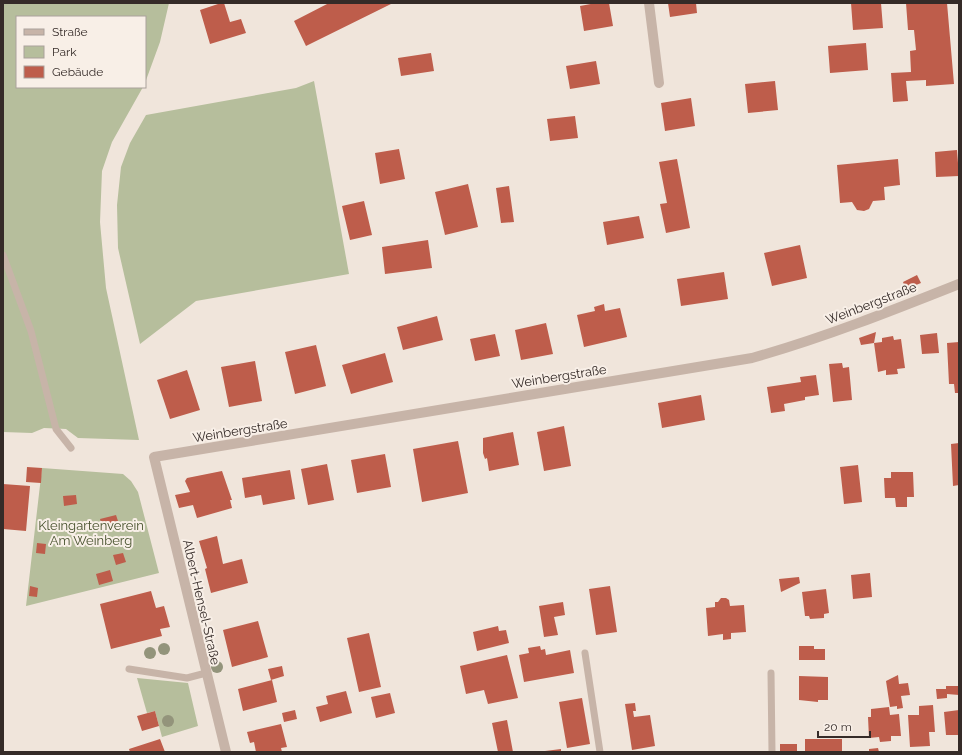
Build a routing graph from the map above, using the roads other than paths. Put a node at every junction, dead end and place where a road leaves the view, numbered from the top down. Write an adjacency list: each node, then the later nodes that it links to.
1 (649, 3): 2 (street)
2 (659, 83)
3 (3, 254): 5 (lane)
4 (959, 284): 6 (street, Weinbergstraße)
5 (71, 448)
6 (154, 457): 9 (street, Albert-Hensel-Straße)
7 (585, 653): 12 (lane)
8 (129, 669): 9 (lane)
9 (206, 673): 11 (street, Albert-Hensel-Straße)
10 (771, 673): 13 (lane)
11 (226, 752)
12 (600, 752)
13 (772, 752)

